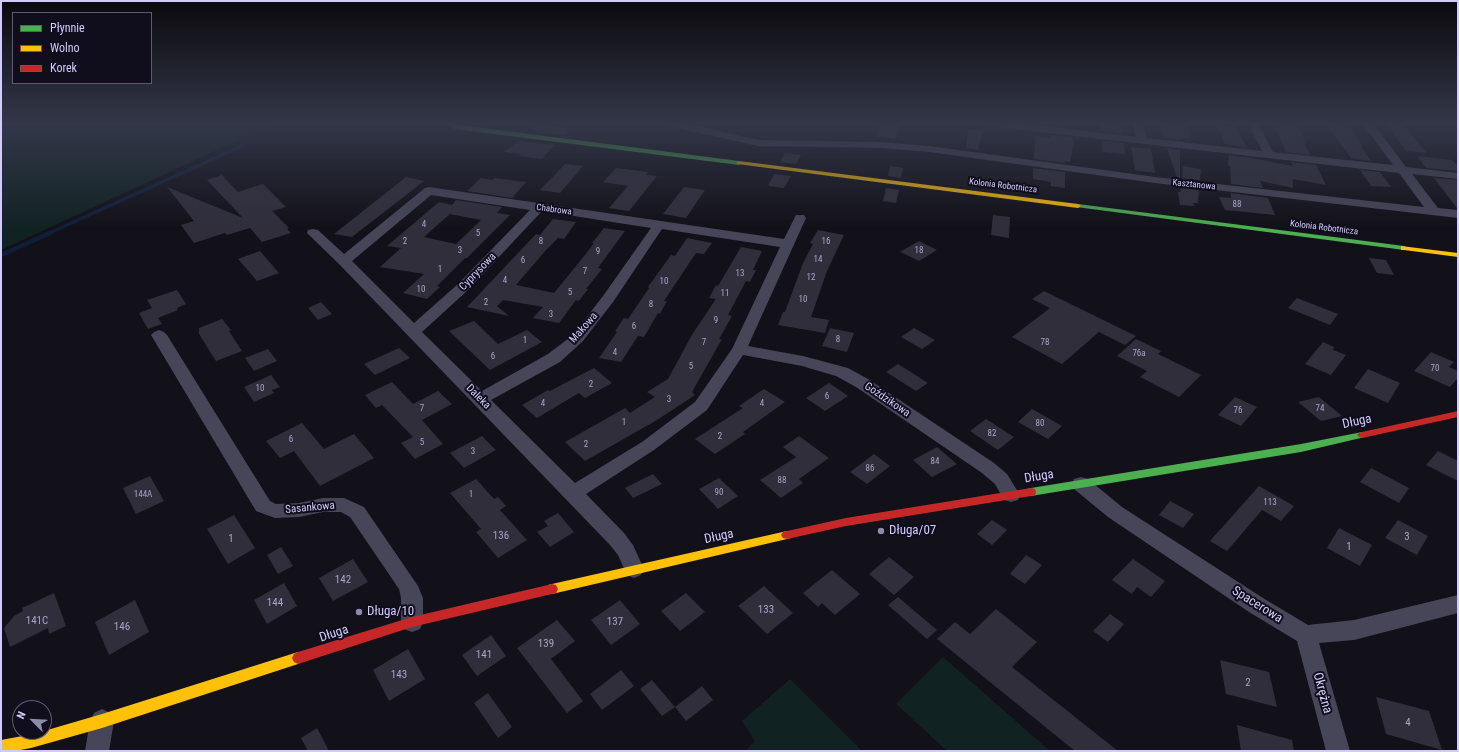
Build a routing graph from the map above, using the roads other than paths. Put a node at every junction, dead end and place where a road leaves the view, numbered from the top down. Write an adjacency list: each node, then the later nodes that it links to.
1 (712, 158): 14 (street, Kolonia Robotnicza)
2 (995, 158): 8 (street, Kasztanowa)
3 (1302, 158): 5 (street)
4 (1393, 158): 5 (street)
5 (1402, 170): 6 (street); 8 (street)
6 (1458, 176)
7 (539, 207): 11 (street, Chabrowa); 15 (street, Chabrowa); 16 (street, Cyprysowa)
8 (1434, 211): 9 (street, Kasztanowa)
9 (1458, 214)
10 (800, 218): 13 (street)
11 (659, 225): 13 (street, Chabrowa); 19 (street, Makowa)
12 (313, 233): 15 (street, Daleka)
13 (788, 244): 18 (street)
14 (1458, 255)
15 (344, 262): 16 (street, Daleka)
16 (413, 332): 19 (street, Daleka)
17 (159, 335): 26 (street, Sasankowa)
18 (739, 349): 22 (street); 23 (street, Goździkowa)
19 (480, 399): 22 (street, Daleka)
20 (1458, 414): 21 (street, Długa)
21 (1081, 484): 23 (street, Długa); 27 (street, Spacerowa)
22 (573, 493): 24 (street, Daleka)
23 (1011, 495): 24 (street, Długa)
24 (634, 569): 26 (street, Długa)
25 (1458, 604): 27 (street)
26 (412, 622): 28 (street, Długa)
27 (1306, 635): 31 (street, Okrężna)
28 (102, 721): 29 (street, Długa); 30 (street)
29 (1, 747)
30 (97, 751)
31 (1338, 751)

